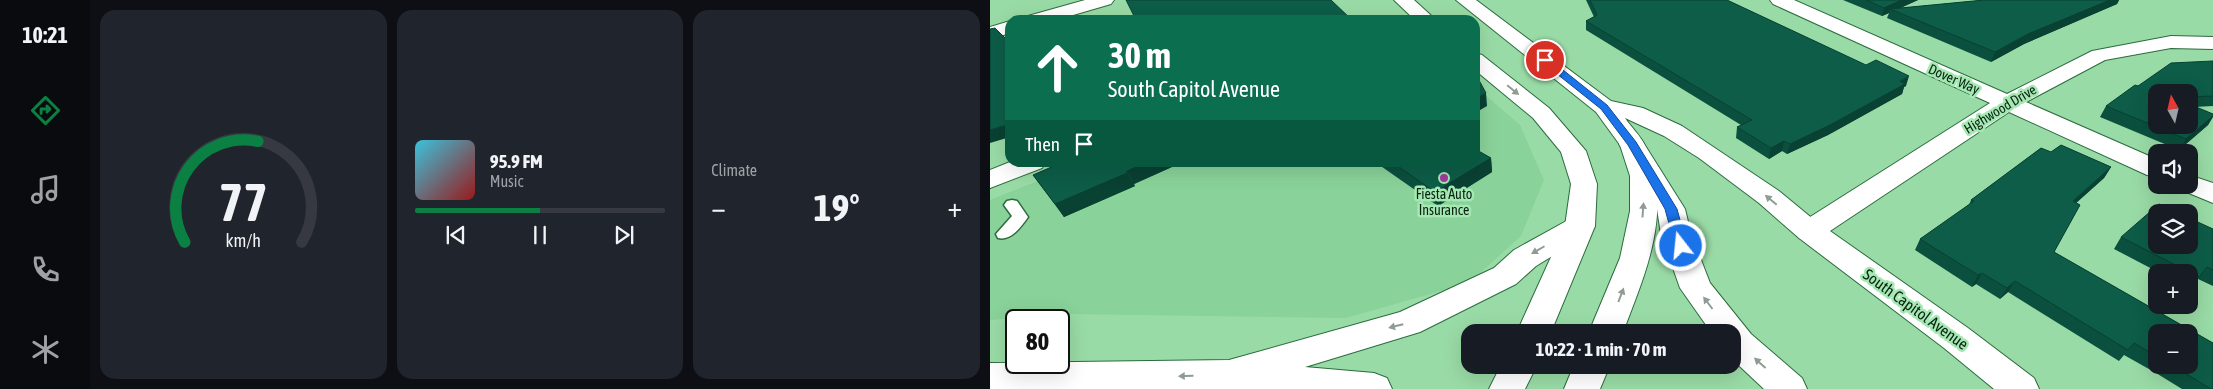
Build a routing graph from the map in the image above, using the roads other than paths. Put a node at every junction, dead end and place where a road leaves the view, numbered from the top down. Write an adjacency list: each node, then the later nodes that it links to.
1 (1105, 0): 5 (main road)
2 (1403, 0): 6 (main road)
3 (1465, 0): 12 (main road)
4 (1780, 0): 11 (main road, Dover Way)
5 (1071, 15)
6 (1420, 15)
7 (1005, 28): 8 (main road)
8 (990, 33)
9 (2213, 43): 11 (main road, Highwood Drive)
10 (1480, 64): 20 (main road, one-way to 20)
11 (2008, 103): 14 (main road, Dover Way); 21 (main road, Highwood Drive)
12 (1604, 107): 13 (main road); 21 (main road, South Capitol Avenue, one-way to 12)
13 (1632, 144): 24 (main road, one-way to 13); 25 (main road, one-way to 13)
14 (2148, 165)
15 (1021, 167): 16 (main road)
16 (990, 180)
17 (2198, 187): 18 (main road)
18 (2213, 194)
19 (1012, 205): 22 (lane)
20 (1580, 226): 23 (main road); 29 (main road, one-way to 29)
21 (1809, 231): 35 (main road, South Capitol Avenue)
22 (1004, 234)
23 (1537, 324)
24 (1609, 324)
25 (1724, 324)
26 (1741, 346): 34 (main road, one-way to 26)
27 (1514, 374): 32 (main road)
28 (1588, 374): 33 (main road)
29 (1230, 375): 30 (main road, one-way to 30); 31 (main road)
30 (990, 379)
31 (1374, 389)
32 (1507, 389)
33 (1582, 389)
34 (1788, 389)
35 (2021, 389)

